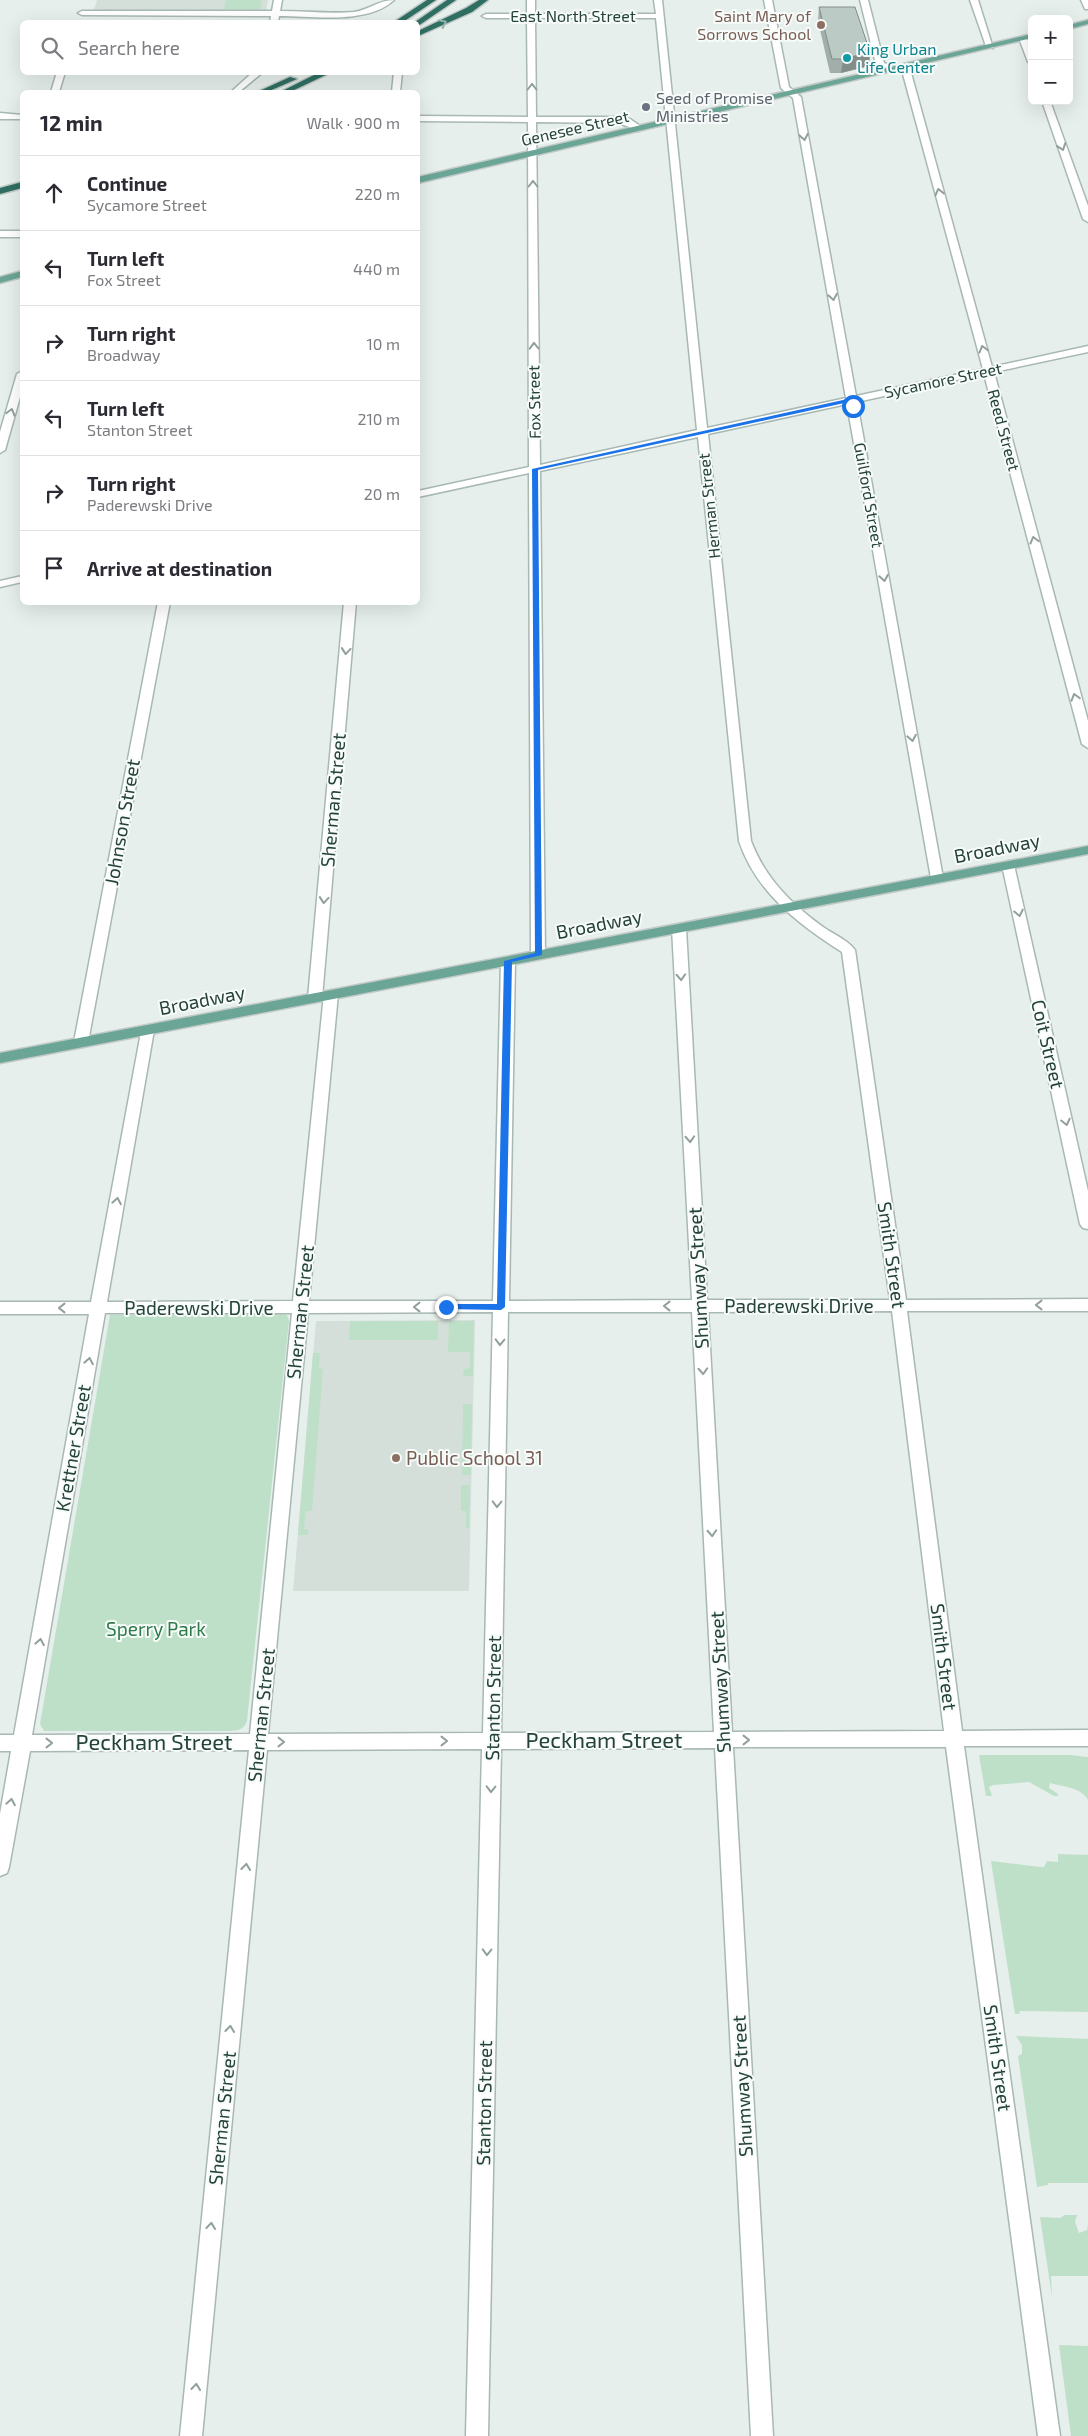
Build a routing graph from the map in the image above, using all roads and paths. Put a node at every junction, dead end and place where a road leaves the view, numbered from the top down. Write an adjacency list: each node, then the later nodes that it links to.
1 (278, 0): 18 (street)
2 (390, 0): 18 (street)
3 (419, 0): 17 (highway)
4 (432, 0): 17 (highway)
5 (452, 0): 22 (highway)
6 (484, 0): 24 (highway, one-way to 6)
7 (531, 0): 15 (street, Fox Street)
8 (658, 0): 16 (street, Herman Street)
9 (768, 0): 39 (street, Guilford Street)
10 (864, 0): 28 (street)
11 (974, 0): 26 (street)
12 (1085, 0): 13 (street)
13 (1088, 7)
14 (486, 16): 15 (street, East North Street)
15 (532, 16): 16 (street, East North Street); 44 (street, Fox Street, one-way to 15)
16 (659, 16): 45 (street, Herman Street)
17 (406, 17): 20 (highway)
18 (275, 18): 19 (street)
19 (80, 20)
20 (401, 20)
21 (1088, 22): 23 (main road)
22 (420, 23)
23 (1073, 26)
24 (420, 33)
25 (1027, 37): 26 (main road, Genesee Street); 27 (street)
26 (990, 46): 28 (main road, Genesee Street)
27 (1032, 60)
28 (893, 68): 39 (main road, Genesee Street); 57 (street, Reed Street, one-way to 28)
29 (61, 75): 34 (street)
30 (255, 75): 35 (street)
31 (299, 75): 36 (highway)
32 (321, 75): 37 (highway)
33 (398, 75): 38 (street)
34 (56, 90)
35 (237, 90)
36 (266, 90)
37 (288, 90)
38 (396, 90)
39 (790, 92): 45 (main road, Genesee Street); 59 (street, Guilford Street, one-way to 59)
40 (1047, 105): 51 (street, one-way to 51)
41 (0, 116): 42 (street)
42 (20, 117)
43 (420, 119): 44 (street)
44 (532, 119): 46 (street); 47 (street, Fox Street)
45 (670, 121): 46 (main road, Genesee Street); 60 (street, Herman Street)
46 (639, 128): 47 (main road, Genesee Street)
47 (532, 153): 48 (main road, Genesee Street); 62 (street, Fox Street, one-way to 47)
48 (420, 180)
49 (20, 186): 50 (highway)
50 (0, 191)
51 (1088, 219)
52 (0, 234): 53 (street)
53 (20, 234)
54 (20, 275): 55 (main road)
55 (0, 280)
56 (1088, 348): 57 (street, Sycamore Street)
57 (988, 370): 59 (street, Sycamore Street); 68 (street, Reed Street, one-way to 57)
58 (20, 381): 61 (street, one-way to 58)
59 (852, 399): 60 (street, Sycamore Street); 71 (street, Guilford Street, one-way to 71)
60 (702, 432): 62 (street, Sycamore Street); 72 (street, Herman Street)
61 (0, 450)
62 (535, 469): 63 (street, Sycamore Street); 74 (street, Fox Street)
63 (420, 494)
64 (20, 579): 65 (street)
65 (0, 584)
66 (163, 605): 78 (street, Johnson Street)
67 (350, 605): 76 (street, Sherman Street, one-way to 76)
68 (1088, 744)
69 (1088, 850): 70 (main road, Broadway)
70 (1008, 865): 71 (main road, Broadway); 80 (street, Coit Street, one-way to 80)
71 (937, 878): 72 (main road, Broadway)
72 (790, 906): 73 (main road, Broadway); 83 (street, Smith Street)
73 (679, 928): 74 (main road, Broadway); 82 (street, Shumway Street, one-way to 82)
74 (538, 955): 75 (main road, Broadway)
75 (508, 961): 76 (main road, Broadway); 84 (street, Stanton Street)
76 (323, 996): 77 (main road, Broadway); 87 (street, Sherman Street)
77 (147, 1030): 78 (main road, Broadway); 86 (street, Krettner Street, one-way to 77)
78 (82, 1042): 79 (main road, Broadway)
79 (0, 1058)
80 (1088, 1224)
81 (1088, 1305): 83 (street, Paderewski Drive, one-way to 83)
82 (699, 1306): 83 (street, Paderewski Drive); 84 (street, Paderewski Drive, one-way to 84); 90 (street, Shumway Street, one-way to 90)
83 (899, 1306): 89 (street, Smith Street)
84 (501, 1307): 87 (street, Paderewski Drive, one-way to 87); 91 (street, Stanton Street, one-way to 91)
85 (0, 1308): 86 (street, Paderewski Drive, one-way to 85)
86 (98, 1308): 87 (street, Paderewski Drive); 94 (street, Krettner Street, one-way to 86)
87 (301, 1308): 92 (street, Sherman Street)
88 (1088, 1738): 89 (street, Peckham Street)
89 (954, 1739): 90 (street, Peckham Street, one-way to 89); 99 (street, Smith Street)
90 (723, 1740): 91 (street, Peckham Street); 98 (street, Shumway Street)
91 (492, 1741): 92 (street, Peckham Street, one-way to 91); 97 (street, Stanton Street, one-way to 97)
92 (258, 1742): 94 (street, Peckham Street, one-way to 92); 96 (street, Sherman Street, one-way to 92)
93 (0, 1743): 94 (street, Peckham Street)
94 (22, 1743): 95 (street, Krettner Street, one-way to 94)
95 (0, 1867)
96 (191, 2436)
97 (477, 2436)
98 (762, 2436)
99 (1049, 2436)

